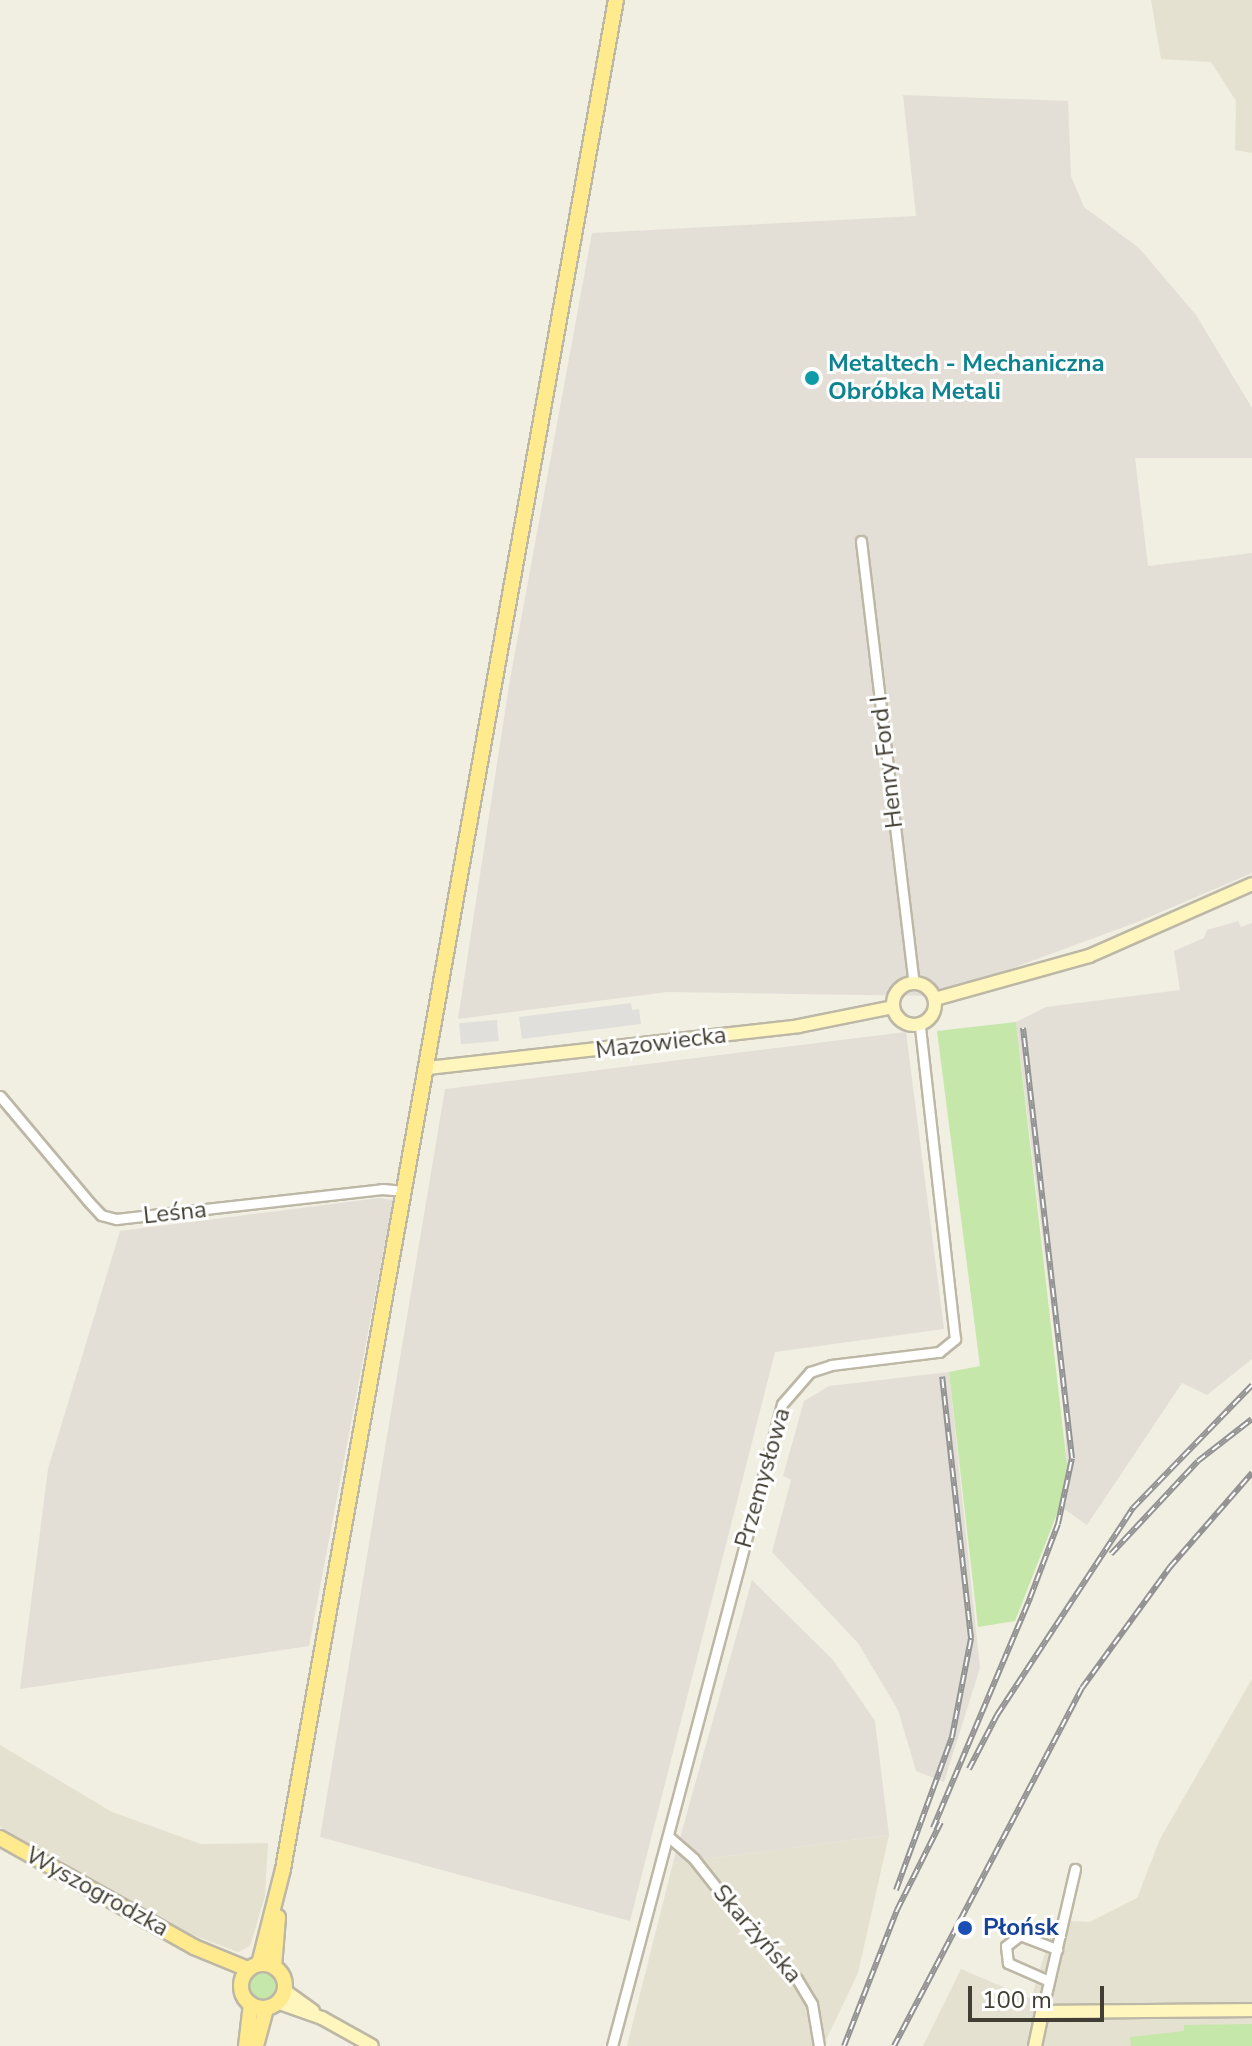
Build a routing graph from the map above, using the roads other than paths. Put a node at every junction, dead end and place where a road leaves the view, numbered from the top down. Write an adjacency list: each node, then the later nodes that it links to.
1 (616, 0): 8 (main road)
2 (861, 541): 4 (street, Henry Ford I)
3 (1252, 884): 5 (street)
4 (914, 983): 5 (street); 6 (street)
5 (935, 999): 7 (street)
6 (893, 1007): 7 (street); 8 (street, Mazowiecka)
7 (920, 1025): 11 (street, Przemysłowa)
8 (427, 1068): 10 (main road)
9 (0, 1096): 10 (street, Leśna)
10 (405, 1191): 16 (main road)
11 (669, 1837): 25 (street, Przemysłowa); 26 (street, Skarżyńska)
12 (0, 1838): 14 (main road, Wyszogrodzka)
13 (1075, 1869): 15 (street)
14 (194, 1947): 16 (main road, Wyszogrodzka); 18 (main road, Wyszogrodzka)
15 (1057, 1949): 17 (street); 17 (street)
16 (260, 1967): 18 (main road); 19 (main road)
17 (1049, 1981): 21 (street)
18 (241, 1984): 19 (main road)
19 (270, 2001): 22 (main road); 23 (main road); 24 (street)
20 (1252, 2010): 21 (street)
21 (1042, 2012): 27 (street)
22 (246, 2046)
23 (256, 2046)
24 (372, 2046)
25 (612, 2046)
26 (819, 2046)
27 (1035, 2046)

